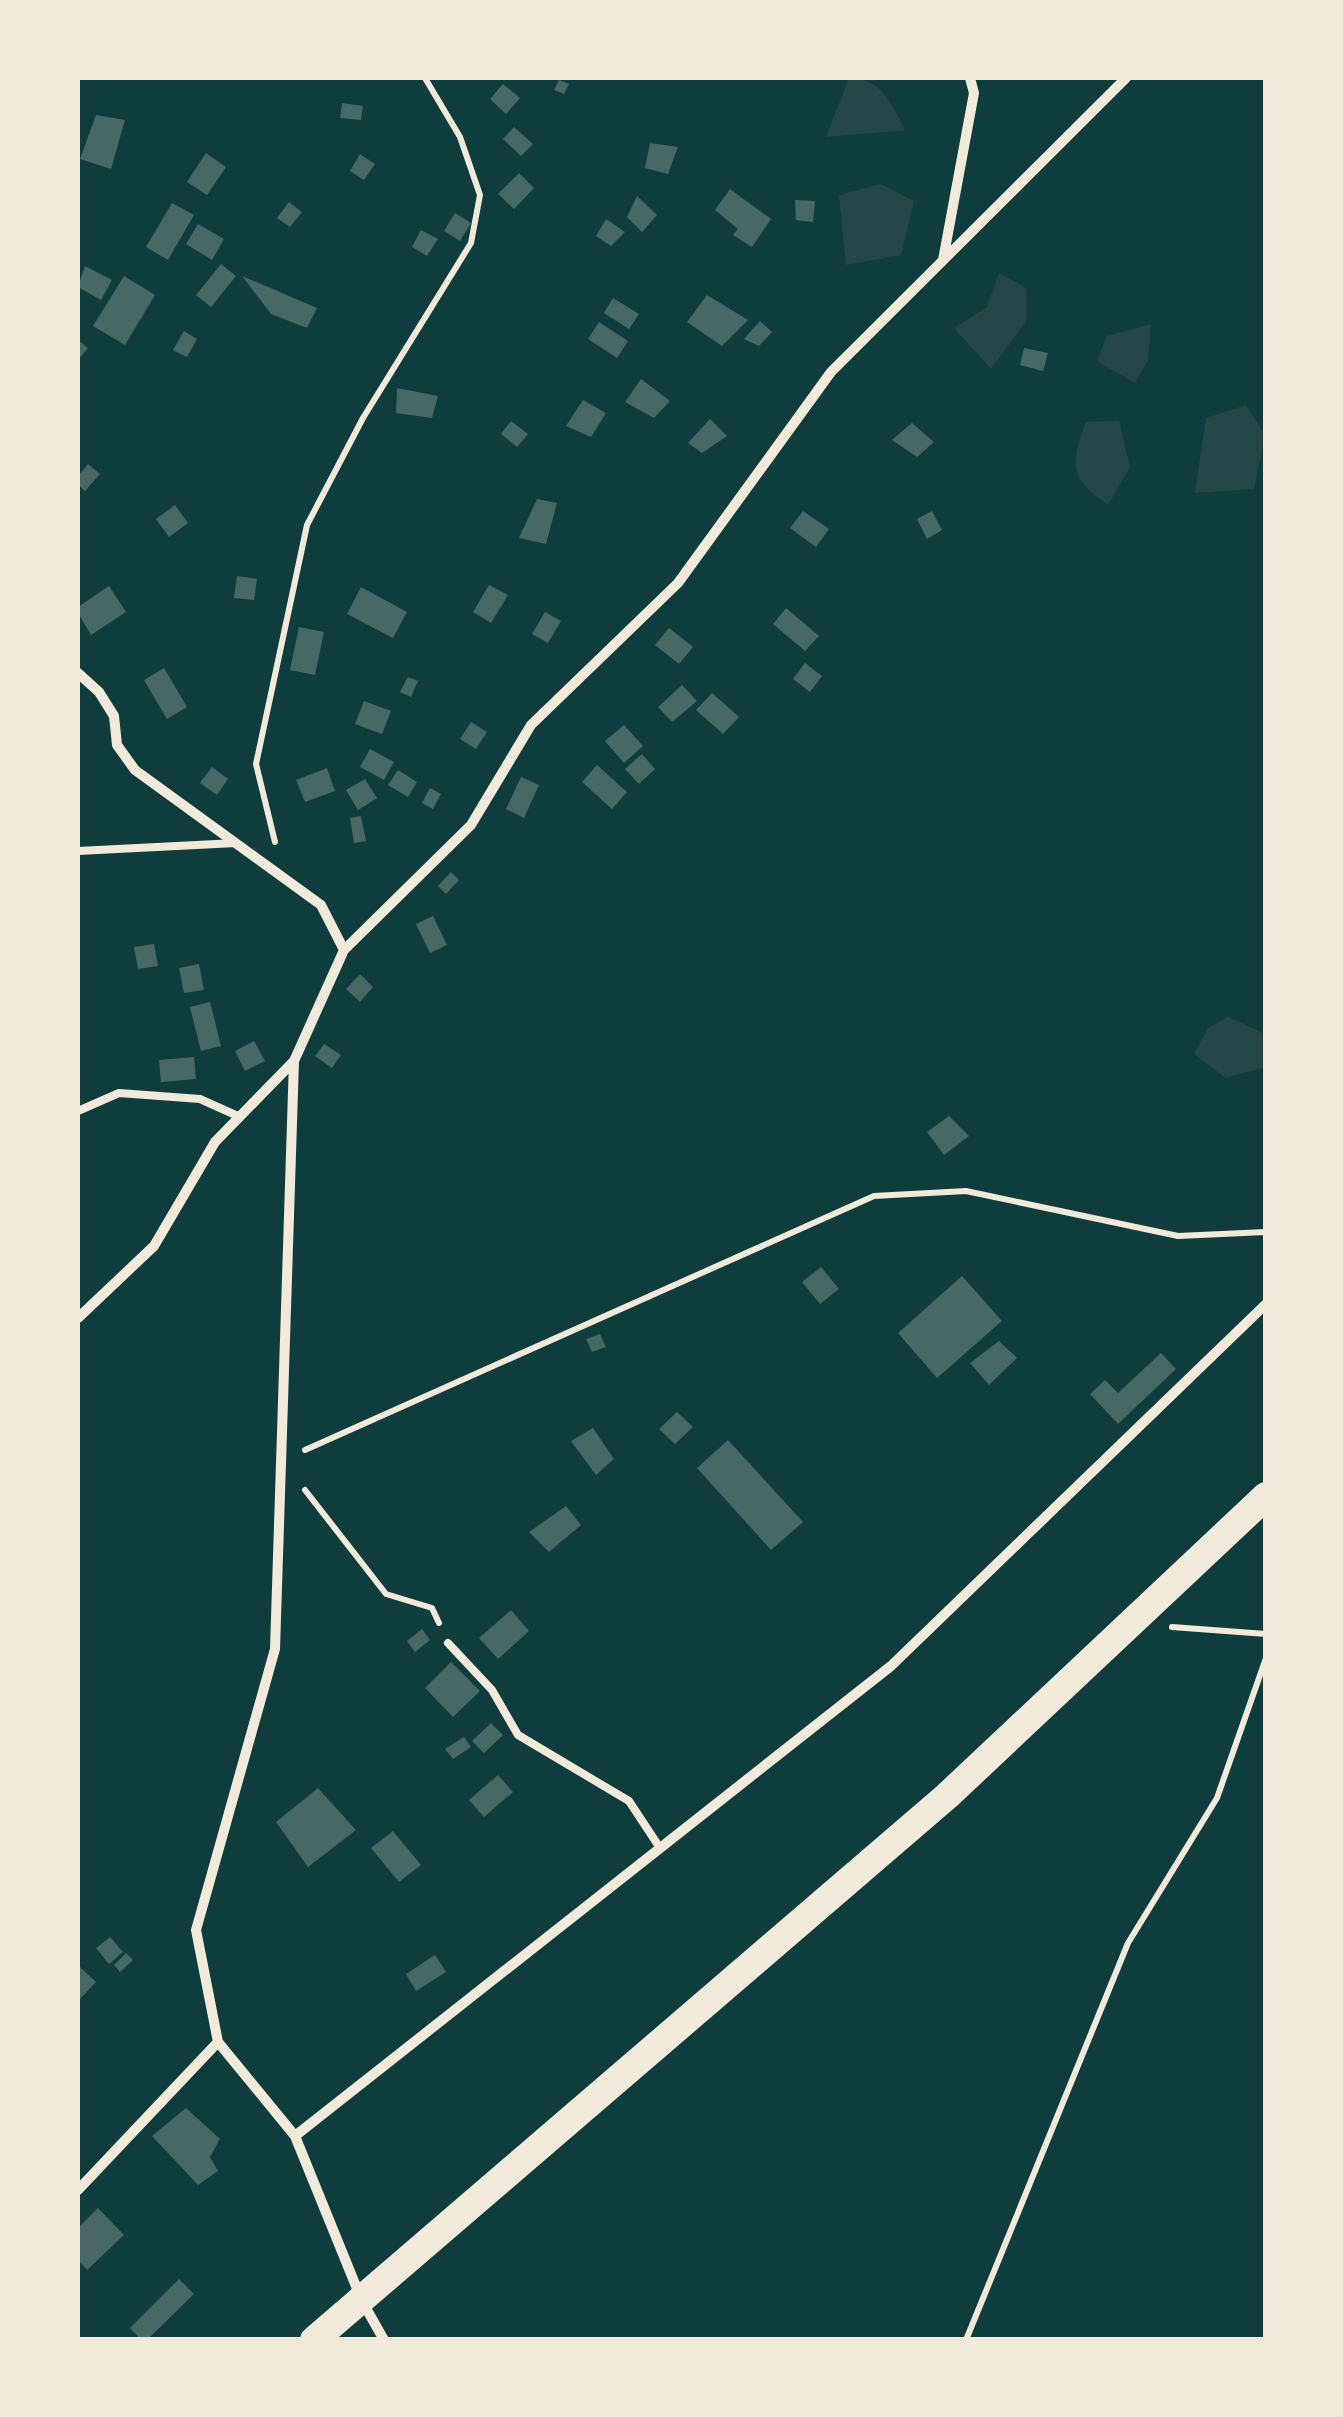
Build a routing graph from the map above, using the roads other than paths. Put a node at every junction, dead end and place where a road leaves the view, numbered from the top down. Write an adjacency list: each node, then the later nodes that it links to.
1 (970, 78): 3 (street)
2 (1126, 78): 3 (street)
3 (942, 261): 7 (street)
4 (78, 672): 5 (street)
5 (236, 843): 6 (lane); 7 (street)
6 (78, 851)
7 (344, 950): 8 (street)
8 (294, 1062): 10 (street); 16 (street)
9 (78, 1110): 10 (lane)
10 (240, 1117): 12 (street)
11 (1266, 1304): 15 (street)
12 (78, 1318)
13 (1266, 1496): 19 (highway)
14 (448, 1643): 15 (lane)
15 (660, 1848): 17 (street)
16 (218, 2042): 17 (street); 18 (street)
17 (296, 2136): 19 (street)
18 (78, 2190)
19 (362, 2300): 20 (highway); 21 (street)
20 (314, 2340)
21 (384, 2340)

